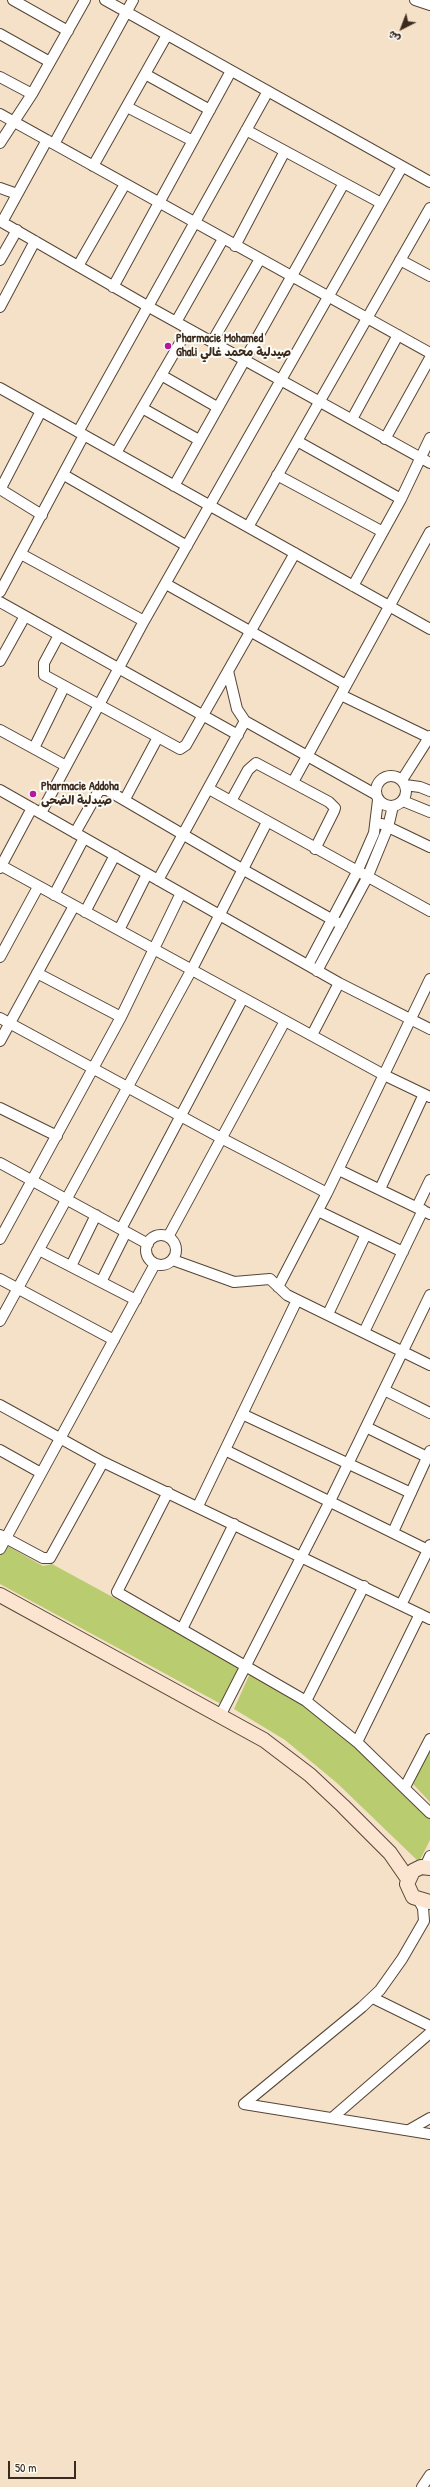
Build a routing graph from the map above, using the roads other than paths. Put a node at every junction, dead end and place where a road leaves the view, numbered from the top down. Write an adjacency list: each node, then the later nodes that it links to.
1 (13, 0): 8 (street)
2 (85, 0): 8 (street)
3 (105, 0): 7 (street)
4 (133, 0): 7 (street)
5 (415, 0): 6 (street)
6 (430, 5)
7 (125, 11): 10 (street); 23 (street)
8 (68, 31): 11 (street)
9 (0, 34): 11 (street)
10 (167, 35): 12 (street); 13 (street)
11 (50, 62): 16 (street)
12 (231, 71): 15 (street); 18 (street)
13 (145, 74): 17 (street); 18 (street)
14 (0, 77): 16 (street)
15 (268, 91): 21 (street); 27 (street)
16 (32, 94): 20 (street)
17 (127, 107): 22 (street); 26 (street)
18 (210, 110): 22 (street)
19 (0, 114): 20 (street)
20 (14, 122): 23 (street); 24 (street)
21 (246, 130): 25 (street); 37 (street)
22 (193, 141): 33 (street)
23 (50, 142): 26 (street); 32 (street)
24 (0, 143)
25 (285, 151): 29 (street); 41 (street)
26 (93, 166): 30 (street)
27 (402, 167): 28 (street); 34 (street)
28 (430, 182)
29 (344, 183): 34 (street); 47 (street)
30 (125, 184): 33 (street); 45 (street)
31 (0, 188): 32 (street)
32 (17, 194): 36 (street)
33 (159, 203): 37 (street); 48 (street)
34 (381, 203): 49 (street)
35 (430, 208): 44 (street)
36 (1, 221): 38 (street)
37 (194, 223): 39 (street); 51 (street)
38 (16, 230): 40 (street); 43 (street)
39 (223, 239): 41 (street); 53 (street)
40 (35, 241): 45 (street); 50 (street)
41 (235, 246): 42 (street)
42 (260, 259): 47 (street); 56 (street)
43 (0, 260)
44 (400, 260): 46 (street); 52 (street)
45 (78, 266): 48 (street)
46 (430, 276)
47 (292, 277): 49 (street); 58 (street)
48 (113, 286): 51 (street)
49 (328, 297): 52 (street); 60 (street)
50 (0, 307)
51 (149, 307): 53 (street); 67 (street)
52 (367, 318): 55 (street); 62 (street)
53 (176, 322): 54 (street)
54 (188, 329): 56 (street); 59 (street)
55 (398, 335): 57 (street); 66 (street)
56 (212, 342): 58 (street)
57 (429, 351): 69 (street)
58 (244, 360): 60 (street); 63 (street)
59 (161, 376): 63 (street); 64 (street)
60 (281, 380): 62 (street); 80 (street)
61 (0, 388): 65 (street)
62 (319, 402): 66 (street); 71 (street)
63 (217, 407): 70 (street)
64 (142, 408): 70 (street); 72 (street)
65 (41, 411): 67 (street); 78 (street)
66 (352, 420): 69 (street)
67 (81, 433): 72 (street); 75 (street)
68 (430, 438): 73 (street)
69 (386, 439): 73 (street)
70 (199, 440): 77 (street)
71 (297, 441): 76 (street); 79 (street)
72 (116, 453): 77 (street)
73 (420, 458): 74 (street); 79 (street)
74 (430, 463)
75 (64, 475): 81 (street); 85 (street)
76 (277, 475): 82 (street); 83 (street)
77 (174, 486): 80 (street)
78 (0, 489): 81 (street)
79 (401, 499): 83 (street)
80 (210, 506): 82 (street); 85 (street)
81 (42, 514): 87 (street)
82 (248, 527): 86 (street)
83 (383, 532): 89 (street)
84 (430, 532): 92 (street)
85 (187, 546): 88 (street)
86 (295, 553): 89 (street); 96 (street)
87 (21, 554): 90 (street); 94 (street)
88 (166, 584): 94 (street); 96 (street)
89 (354, 586): 92 (street)
90 (0, 592)
91 (0, 602): 93 (street)
92 (391, 606): 95 (street); 101 (street)
93 (26, 616): 97 (street); 98 (street)
94 (144, 622): 99 (street)
95 (430, 630)
96 (251, 632): 100 (street); 101 (street)
97 (59, 635): 99 (street); 102 (street)
98 (0, 661)
99 (119, 668): 104 (street); 105 (street)
100 (228, 671): 105 (street); 106 (street)
101 (346, 685): 103 (street)
102 (64, 687): 104 (street); 111 (street)
103 (341, 695): 109 (street); 112 (street)
104 (98, 705): 110 (street); 113 (street)
105 (202, 715): 108 (street); 110 (street)
106 (245, 721): 108 (street); 112 (street)
107 (0, 730): 111 (street)
108 (238, 735): 116 (street)
109 (430, 737): 115 (street)
110 (157, 739): 120 (street)
111 (34, 748): 113 (street)
112 (306, 757): 114 (street); 119 (street)
113 (66, 766): 124 (street)
114 (293, 782): 121 (street); 132 (street)
115 (404, 782): 118 (street); 119 (street); 122 (street)
116 (209, 789): 121 (street); 129 (street)
117 (0, 790): 124 (street)
118 (430, 791)
119 (377, 797): 123 (street); 127 (street)
120 (125, 799): 129 (street); 130 (street)
121 (231, 801): 126 (street)
122 (403, 801): 123 (street); 125 (street)
123 (393, 806): 128 (street)
124 (37, 810): 130 (street); 134 (street)
125 (430, 812)
126 (267, 822): 132 (street); 135 (street)
127 (376, 822): 128 (street); 136 (street)
128 (388, 827): 131 (street); 138 (street)
129 (184, 834): 135 (street); 139 (street)
130 (80, 835): 133 (street); 142 (street)
131 (430, 847)
132 (315, 849): 136 (street)
133 (115, 855): 137 (street); 145 (street)
134 (0, 867): 140 (street)
135 (242, 870): 146 (street); 147 (street)
136 (357, 872): 138 (street); 147 (street)
137 (148, 874): 139 (street); 149 (street)
138 (367, 878): 144 (street); 148 (street)
139 (158, 880): 141 (street)
140 (38, 887): 142 (street); 151 (street)
141 (181, 893): 146 (street); 150 (street)
142 (54, 895): 143 (street)
143 (74, 906): 145 (street); 155 (street)
144 (430, 911)
145 (85, 912): 149 (street)
146 (218, 914): 152 (street); 153 (street)
147 (332, 919): 148 (street); 152 (street)
148 (342, 925): 154 (street)
149 (119, 930): 150 (street)
150 (153, 949): 153 (street); 159 (street)
151 (0, 957)
152 (308, 965): 154 (street)
153 (192, 969): 158 (street); 169 (street)
154 (317, 971): 157 (street)
155 (37, 973): 159 (street); 163 (street)
156 (430, 979): 161 (street)
157 (339, 983): 161 (street); 165 (street)
158 (244, 998): 162 (street); 172 (street)
159 (121, 1017): 167 (street)
160 (0, 1018): 163 (street)
161 (410, 1019): 164 (street); 168 (street)
162 (285, 1021): 165 (street); 174 (street)
163 (10, 1023): 166 (street); 167 (street)
164 (430, 1029)
165 (312, 1035): 168 (street)
166 (0, 1041)
167 (94, 1069): 169 (street); 173 (street)
168 (384, 1074): 170 (street); 176 (street)
169 (127, 1087): 172 (street); 181 (street)
170 (427, 1096): 179 (street)
171 (0, 1108): 173 (street)
172 (181, 1116): 174 (street); 185 (street)
173 (57, 1136): 178 (street)
174 (223, 1139): 180 (street); 187 (street)
175 (0, 1163): 178 (street)
176 (339, 1170): 179 (street); 180 (street)
177 (430, 1180): 183 (street)
178 (32, 1181): 181 (street); 188 (street)
179 (380, 1189): 183 (street)
180 (327, 1193): 182 (street)
181 (67, 1199): 184 (street); 190 (street)
182 (318, 1210): 186 (street); 197 (street)
183 (423, 1210): 191 (street)
184 (96, 1215): 185 (street); 194 (street)
185 (123, 1230): 189 (street); 196 (street)
186 (366, 1234): 191 (street); 202 (street)
187 (168, 1237): 189 (street); 192 (street)
188 (0, 1239)
189 (148, 1244): 193 (street)
190 (39, 1250): 194 (street); 198 (street)
191 (403, 1252): 204 (street)
192 (173, 1260): 193 (street); 197 (street)
193 (155, 1264): 200 (street)
194 (71, 1266): 196 (street)
195 (0, 1279): 198 (street)
196 (101, 1282): 200 (street)
197 (278, 1287): 201 (street)
198 (18, 1288): 203 (street); 205 (street)
199 (430, 1295): 206 (street)
200 (136, 1300): 205 (street)
201 (297, 1300): 202 (street); 211 (street)
202 (328, 1314): 204 (street)
203 (0, 1321)
204 (364, 1332): 206 (street)
205 (114, 1340): 213 (street)
206 (403, 1351): 207 (street); 208 (street)
207 (430, 1365)
208 (384, 1390): 210 (street); 212 (street)
209 (0, 1405): 213 (street)
210 (430, 1413)
211 (242, 1414): 215 (street); 218 (street)
212 (366, 1427): 216 (street); 218 (street)
213 (59, 1438): 217 (street); 219 (street)
214 (0, 1450): 219 (street)
215 (225, 1450): 222 (street); 223 (street)
216 (429, 1454): 221 (street)
217 (103, 1462): 220 (street); 226 (street)
218 (348, 1463): 221 (street); 222 (street)
219 (41, 1472): 226 (street)
220 (168, 1492): 223 (street); 235 (street)
221 (411, 1493): 225 (street)
222 (330, 1501): 225 (street); 229 (street)
223 (198, 1506): 224 (street)
224 (234, 1524): 229 (street); 235 (street)
225 (393, 1532): 227 (street)
226 (3, 1537): 228 (street)
227 (429, 1548): 232 (street)
228 (0, 1549)
229 (302, 1557): 230 (street); 236 (street)
230 (364, 1586): 232 (street); 237 (street)
231 (0, 1596): 238 (main road)
232 (401, 1605): 233 (street)
233 (420, 1614): 234 (street); 240 (street)
234 (430, 1619)
235 (182, 1629): 236 (street)
236 (245, 1664): 237 (street); 238 (street)
237 (306, 1701): 240 (street)
238 (220, 1716): 243 (main road)
239 (430, 1739): 241 (street)
240 (357, 1742): 241 (street)
241 (405, 1787): 242 (street)
242 (430, 1813)
243 (422, 1868): 244 (main road)
244 (426, 1900): 245 (street)
245 (373, 1998): 246 (street); 248 (street)
246 (430, 2026)
247 (430, 2033): 248 (street)
248 (332, 2118): 250 (street)
249 (430, 2118): 250 (street)
250 (408, 2130): 251 (street)
251 (430, 2134)
252 (430, 2475): 253 (street)
253 (422, 2487)

